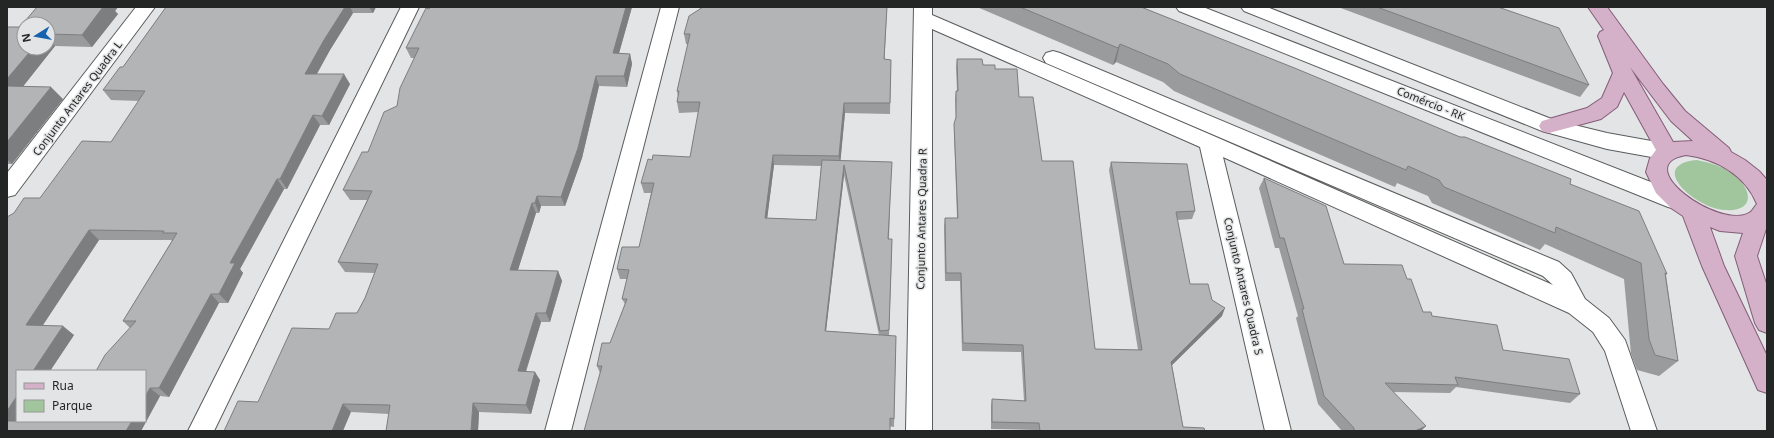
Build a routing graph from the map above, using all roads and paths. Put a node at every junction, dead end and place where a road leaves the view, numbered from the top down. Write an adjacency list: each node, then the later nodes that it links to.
1 (146, 7): 16 (street, Conjunto Antares Quadra L)
2 (410, 7): 22 (street)
3 (670, 7): 23 (street)
4 (1185, 7): 10 (street, Comércio - RK)
5 (1250, 7): 9 (street, Comércio - RK)
6 (1596, 7): 11 (main road); 15 (main road)
7 (923, 12): 8 (street); 24 (street, Conjunto Antares Quadra R)
8 (965, 36): 13 (street); 19 (street)
9 (1354, 48): 10 (street); 12 (street, Comércio - RK)
10 (1345, 68): 17 (street, Comércio - RK)
11 (1623, 73): 12 (main road); 14 (main road)
12 (1549, 126): 14 (street, Comércio - RK)
13 (1210, 142): 19 (street); 25 (street, Conjunto Antares Quadra S)
14 (1668, 152): 15 (main road); 17 (main road)
15 (1728, 159): 18 (main road)
16 (7, 189)
17 (1684, 206): 18 (main road); 21 (main road)
18 (1764, 210): 20 (main road)
19 (1577, 306): 26 (street)
20 (1767, 323)
21 (1767, 382)
22 (201, 431)
23 (558, 431)
24 (919, 431)
25 (1278, 431)
26 (1644, 431)

